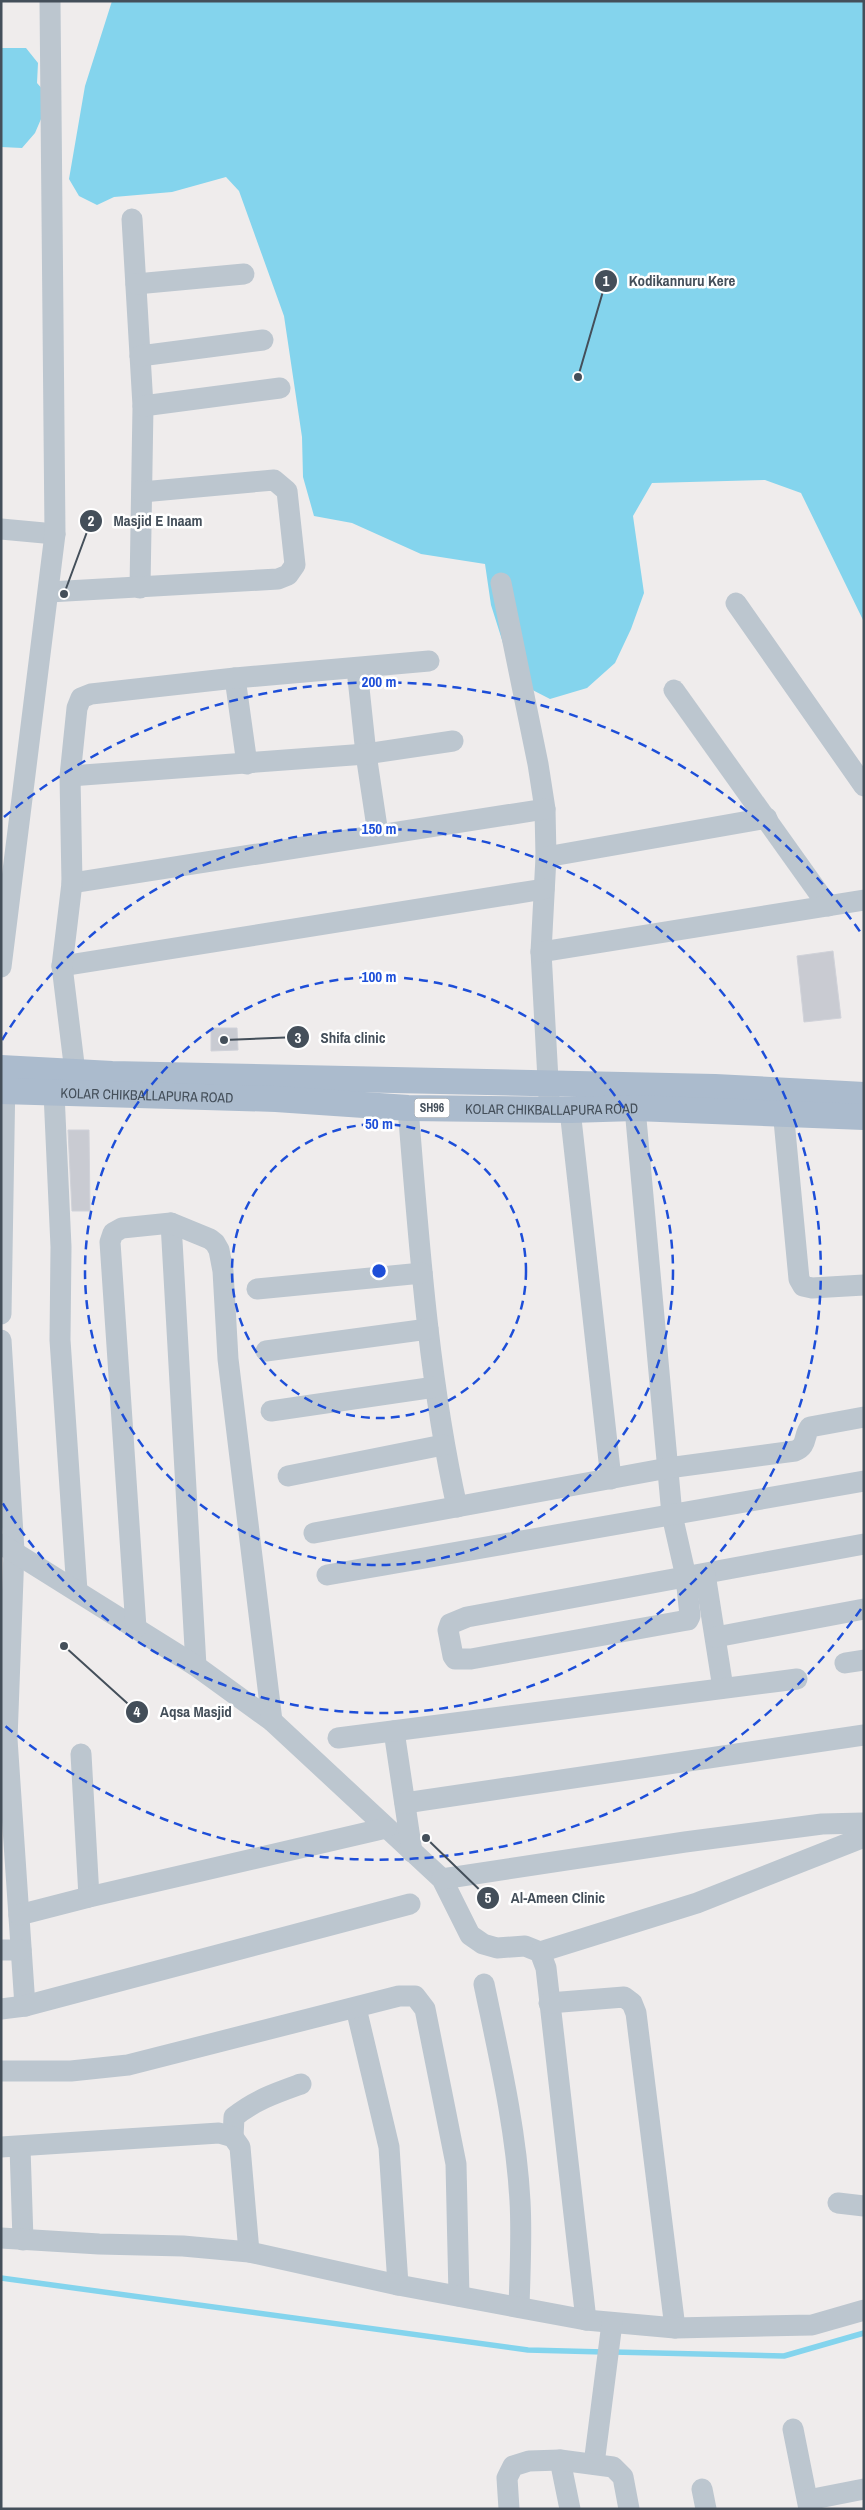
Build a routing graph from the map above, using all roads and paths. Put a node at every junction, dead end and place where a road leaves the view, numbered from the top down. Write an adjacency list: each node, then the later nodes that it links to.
1 (50, 1): 11 (street)
2 (132, 219): 4 (street)
3 (244, 274): 4 (street)
4 (136, 284): 6 (street)
5 (263, 340): 6 (street)
6 (140, 356): 8 (street)
7 (280, 388): 8 (street)
8 (143, 406): 9 (street)
9 (142, 492): 13 (street); 13 (street)
10 (1, 529): 11 (street)
11 (55, 534): 14 (street)
12 (501, 583): 25 (street)
13 (140, 588): 14 (street)
14 (49, 592): 35 (street)
15 (736, 603): 24 (street)
16 (429, 661): 17 (street)
17 (357, 669): 18 (street); 21 (street)
18 (235, 678): 22 (street); 23 (street)
19 (674, 690): 26 (street)
20 (453, 740): 21 (street)
21 (366, 754): 22 (street); 27 (street)
22 (247, 764): 23 (street)
23 (70, 776): 29 (street)
24 (864, 786)
25 (545, 809): 27 (street); 28 (street)
26 (767, 818): 28 (street); 32 (street)
27 (378, 834): 29 (street)
28 (546, 857): 30 (street)
29 (72, 883): 34 (street)
30 (544, 889): 33 (street); 34 (street)
31 (864, 900): 32 (street)
32 (828, 906): 33 (street)
33 (541, 952): 38 (street)
34 (62, 966): 36 (street)
35 (1, 967)
36 (75, 1072): 37 (main road, KOLAR CHIKBALLAPURA ROAD / SH96); 38 (main road, KOLAR CHIKBALLAPURA ROAD / SH96)
37 (3, 1080): 39 (main road, KOLAR CHIKBALLAPURA ROAD / SH96); 50 (street)
38 (549, 1084): 41 (main road, KOLAR CHIKBALLAPURA ROAD / SH96); 44 (street)
39 (54, 1093): 42 (main road, KOLAR CHIKBALLAPURA ROAD / SH96); 69 (street)
40 (864, 1095): 41 (main road, KOLAR CHIKBALLAPURA ROAD / SH96)
41 (782, 1102): 43 (main road, KOLAR CHIKBALLAPURA ROAD / SH96); 45 (main road, KOLAR CHIKBALLAPURA ROAD / SH96); 48 (street)
42 (408, 1108): 44 (main road, KOLAR CHIKBALLAPURA ROAD / SH96); 47 (street)
43 (635, 1108): 44 (main road, KOLAR CHIKBALLAPURA ROAD / SH96); 58 (street)
44 (560, 1110): 60 (street)
45 (864, 1117)
46 (171, 1224): 71 (street); 74 (street); 77 (street)
47 (422, 1273): 49 (street); 51 (street)
48 (864, 1285)
49 (257, 1289)
50 (1, 1314)
51 (428, 1329): 53 (street); 54 (street)
52 (1, 1340): 66 (street)
53 (266, 1351)
54 (435, 1387): 55 (street); 57 (street)
55 (271, 1411)
56 (864, 1417): 58 (street)
57 (443, 1445): 59 (street); 62 (street)
58 (668, 1468): 60 (street); 63 (street)
59 (288, 1476)
60 (611, 1479): 62 (street)
61 (864, 1481): 63 (street)
62 (457, 1507): 64 (street)
63 (672, 1515): 67 (street); 68 (street)
64 (314, 1533)
65 (864, 1544): 68 (street)
66 (7, 1547): 69 (street); 73 (street)
67 (327, 1575)
68 (696, 1576): 68 (street); 72 (street)
69 (77, 1591): 71 (street)
70 (864, 1609): 72 (street)
71 (136, 1628): 74 (street)
72 (716, 1637): 76 (street)
73 (6, 1666): 81 (street)
74 (196, 1666): 77 (street)
75 (798, 1679): 76 (street)
76 (723, 1688): 78 (street)
77 (272, 1721): 85 (street)
78 (394, 1731): 80 (street); 83 (street)
79 (864, 1735): 83 (street)
80 (338, 1738)
81 (4, 1740): 91 (street)
82 (82, 1754): 89 (street)
83 (405, 1803): 87 (street)
84 (864, 1823): 88 (street)
85 (386, 1828): 87 (street); 89 (street)
86 (864, 1837): 93 (street)
87 (412, 1852): 88 (street)
88 (442, 1879): 93 (street)
89 (89, 1897): 91 (street)
90 (410, 1904): 96 (street)
91 (19, 1915): 92 (street)
92 (11, 1950): 96 (street)
93 (540, 1952): 95 (street)
94 (484, 1984): 110 (street)
95 (549, 2003): 112 (street); 113 (street)
96 (25, 2006): 98 (street)
97 (356, 2008): 99 (street); 108 (street); 109 (street)
98 (1, 2009)
99 (1, 2071)
100 (301, 2084): 101 (street)
101 (233, 2137): 102 (street); 107 (street)
102 (11, 2147): 106 (street)
103 (838, 2203): 104 (street)
104 (864, 2206)
105 (1, 2238): 106 (street)
106 (23, 2240): 107 (street)
107 (249, 2252): 108 (street)
108 (398, 2285): 109 (street)
109 (459, 2296): 110 (street)
110 (519, 2307): 112 (street)
111 (864, 2310): 113 (street)
112 (586, 2320): 114 (street)
113 (675, 2328): 114 (street)
114 (611, 2331): 117 (street)
115 (793, 2429): 119 (street)
116 (560, 2460): 117 (street); 120 (street); 121 (street)
117 (594, 2464): 122 (street)
118 (864, 2489): 119 (street)
119 (808, 2505)
120 (509, 2509)
121 (570, 2509)
122 (629, 2509)

